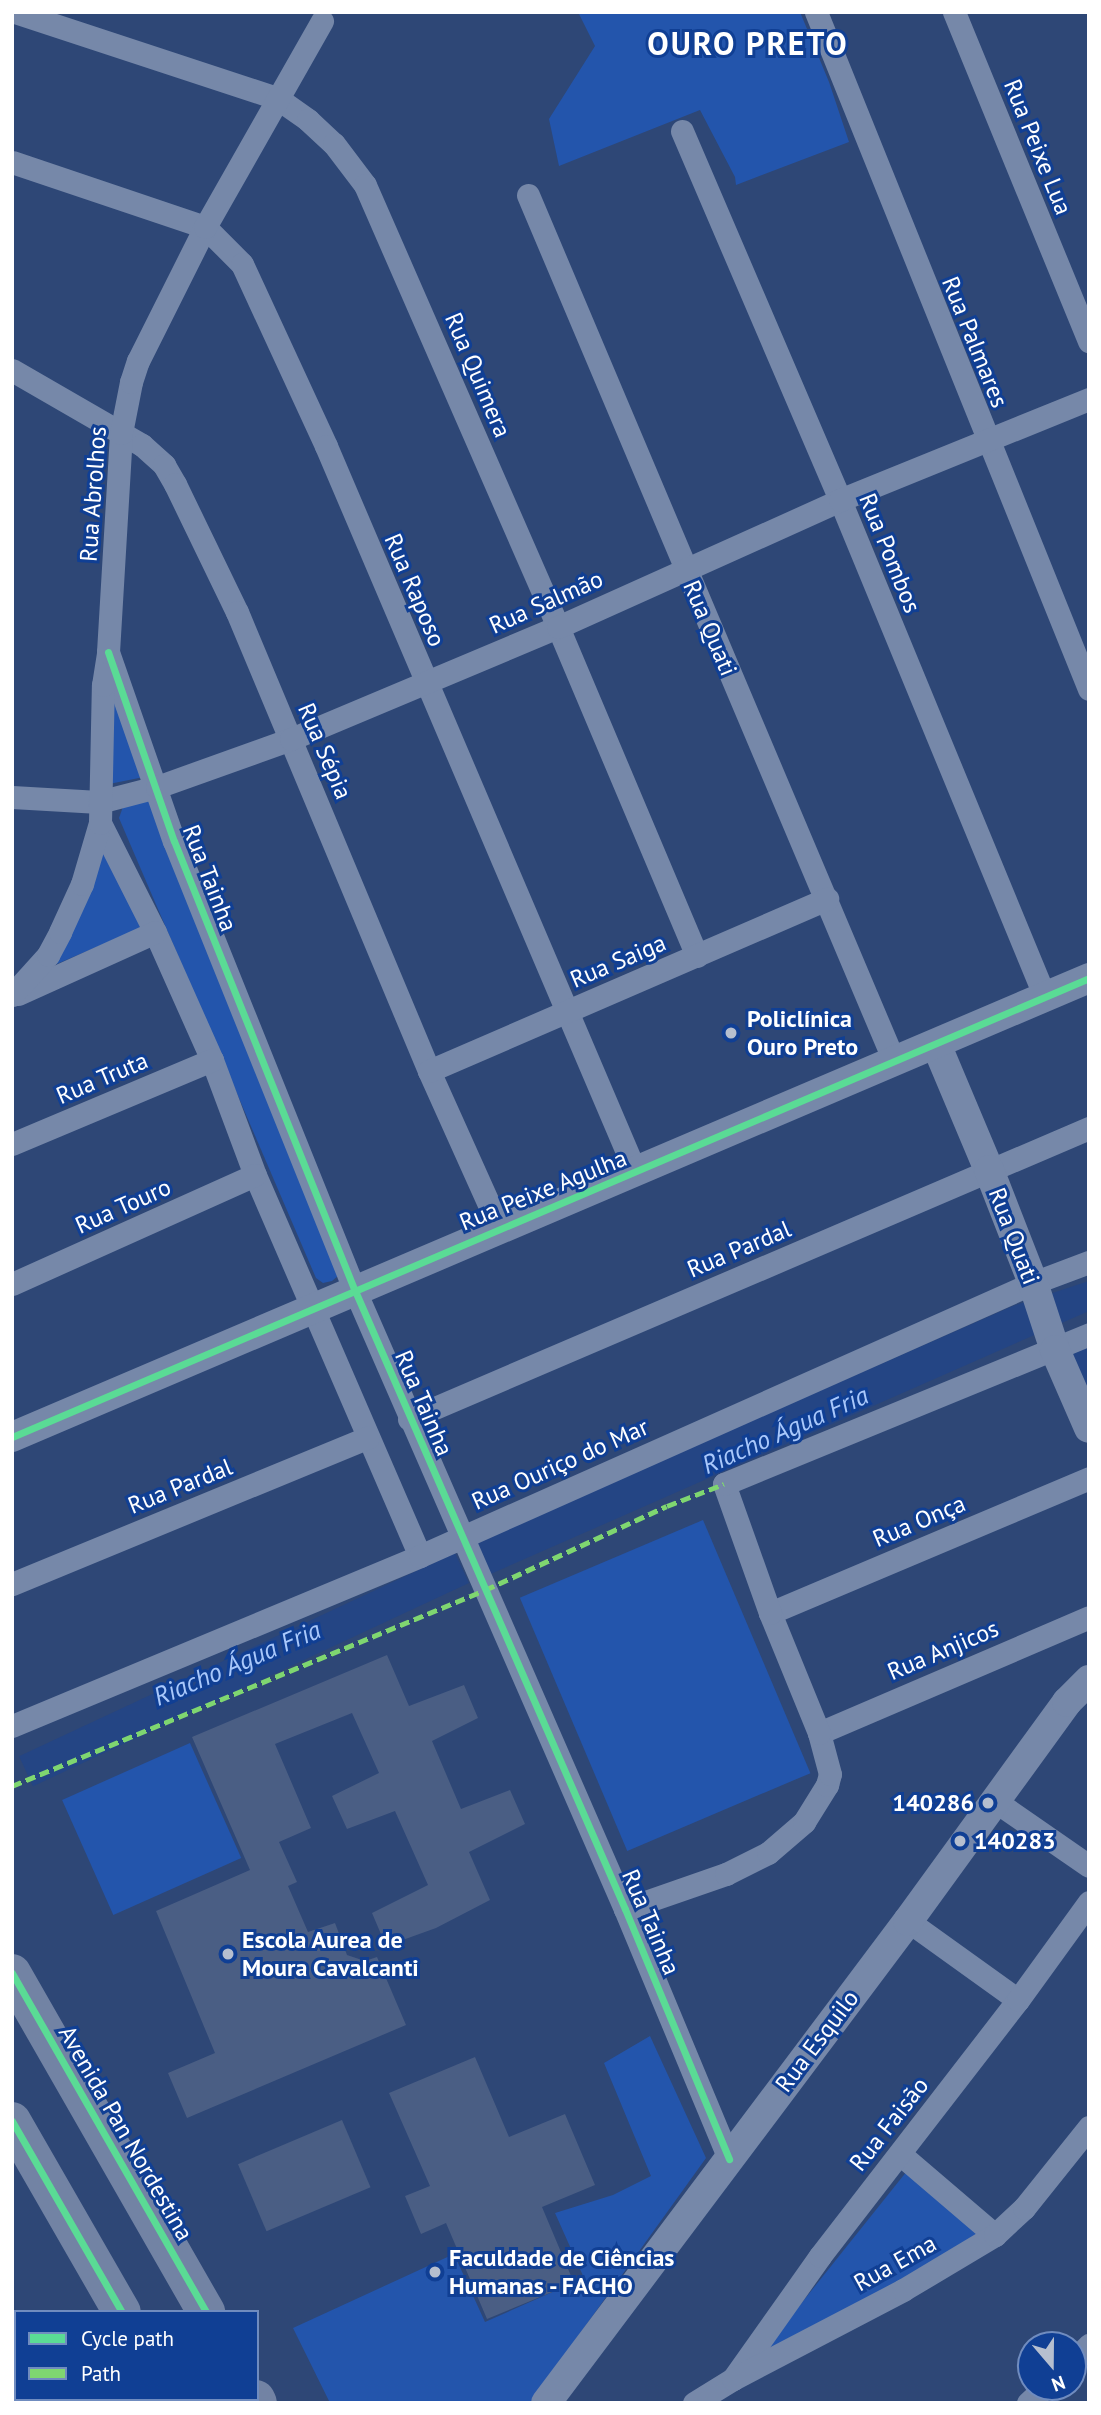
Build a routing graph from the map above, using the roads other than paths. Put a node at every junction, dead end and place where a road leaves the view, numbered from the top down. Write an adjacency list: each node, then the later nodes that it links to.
1 (15, 12): 5 (street, Rua Quimera)
2 (816, 12): 14 (street, Rua Palmares)
3 (954, 12): 10 (street, Rua Peixe Lua)
4 (322, 22): 5 (street, Rua Abrolhos)
5 (277, 98): 9 (street, Rua Abrolhos); 17 (street, Rua Quimera)
6 (682, 131): 15 (street, Rua Pombos)
7 (12, 162): 9 (street, Rua Raposo)
8 (528, 195): 16 (street, Rua Quati)
9 (205, 227): 13 (street, Rua Abrolhos); 19 (street, Rua Raposo)
10 (1089, 341)
11 (12, 370): 13 (street, Rua Sépia)
12 (1089, 399): 14 (street, Rua Salmão)
13 (121, 433): 18 (street, Rua Abrolhos); 21 (street, Rua Sépia)
14 (985, 438): 15 (street, Rua Salmão); 20 (street, Rua Palmares)
15 (840, 500): 16 (street, Rua Salmão); 30 (street, Rua Pombos)
16 (684, 568): 17 (street, Rua Salmão); 25 (street, Rua Quati)
17 (558, 627): 19 (street, Rua Salmão); 27 (street, Rua Quimera)
18 (108, 652): 22 (street, Rua Tainha); 24 (street, Rua Abrolhos)
19 (425, 681): 21 (street, Rua Salmão); 31 (street, Rua Raposo)
20 (1089, 689)
21 (291, 740): 22 (street, Rua Salmão); 35 (street, Rua Sépia)
22 (157, 787): 24 (street, Rua Salmão); 45 (street, Rua Tainha)
23 (12, 797): 24 (street, Rua Salmão)
24 (99, 813): 26 (street); 29 (street, Rua Abrolhos)
25 (827, 899): 27 (street, Rua Saiga); 34 (street, Rua Quati)
26 (155, 932): 29 (street, Rua Abrolhos); 33 (street)
27 (697, 956): 31 (street, Rua Saiga)
28 (1089, 978): 30 (street, Rua Peixe Agulha)
29 (12, 996)
30 (1045, 997): 32 (street, Rua Peixe Agulha)
31 (567, 1012): 35 (street, Rua Saiga); 39 (street, Rua Raposo)
32 (936, 1044): 34 (street, Rua Peixe Agulha); 38 (street, Rua Quati)
33 (212, 1060): 37 (street, Rua Truta); 40 (street)
34 (894, 1061): 39 (street, Rua Peixe Agulha)
35 (429, 1071): 41 (street, Rua Sépia)
36 (1089, 1128): 38 (street, Rua Pardal)
37 (12, 1144)
38 (989, 1170): 44 (street, Rua Quati); 49 (street, Rua Pardal)
39 (636, 1173): 41 (street, Rua Peixe Agulha)
40 (255, 1175): 43 (street, Rua Touro); 46 (street)
41 (499, 1227): 45 (street, Rua Peixe Agulha)
42 (1089, 1262): 44 (street, Rua Ouriço do Mar)
43 (12, 1284)
44 (1035, 1288): 48 (street, Rua Quati); 54 (street, Rua Ouriço do Mar)
45 (356, 1293): 46 (street, Rua Peixe Agulha); 49 (street, Rua Tainha)
46 (315, 1310): 51 (street, Rua Peixe Agulha); 52 (street)
47 (1089, 1334): 48 (street)
48 (1055, 1347): 50 (street, Rua Quati); 57 (street)
49 (409, 1419): 54 (street, Rua Tainha)
50 (1089, 1428)
51 (12, 1437)
52 (368, 1437): 55 (street); 56 (street, Rua Pardal)
53 (1089, 1478): 57 (street, Rua Onça)
54 (463, 1541): 55 (street, Rua Ouriço do Mar); 65 (street, Rua Tainha)
55 (420, 1556): 60 (street, Rua Ouriço do Mar)
56 (12, 1584)
57 (770, 1613): 61 (street)
58 (1089, 1617): 61 (street, Rua Anjicos)
59 (1089, 1680): 62 (street, Rua Esquilo)
60 (12, 1726)
61 (819, 1733): 65 (street)
62 (995, 1801): 63 (street); 66 (street, Rua Esquilo)
63 (1089, 1866)
64 (1089, 1902): 68 (street, Rua Faisão)
65 (625, 1909): 73 (street, Rua Tainha)
66 (908, 1921): 68 (street); 73 (street, Rua Esquilo)
67 (12, 1973): 77 (highway, Avenida Pan Nordestina)
68 (1017, 2000): 72 (street, Rua Faisão)
69 (12, 2015): 76 (highway, Avenida Pan Nordestina)
70 (12, 2121): 75 (highway)
71 (1089, 2127): 74 (street, Rua Ema)
72 (900, 2154): 74 (street); 78 (street, Rua Faisão)
73 (729, 2158): 79 (street, Rua Esquilo)
74 (995, 2235): 78 (street, Rua Ema)
75 (121, 2310)
76 (182, 2310)
77 (205, 2310)
78 (733, 2379): 80 (street, Rua Ema)
79 (546, 2403)
80 (694, 2403)

